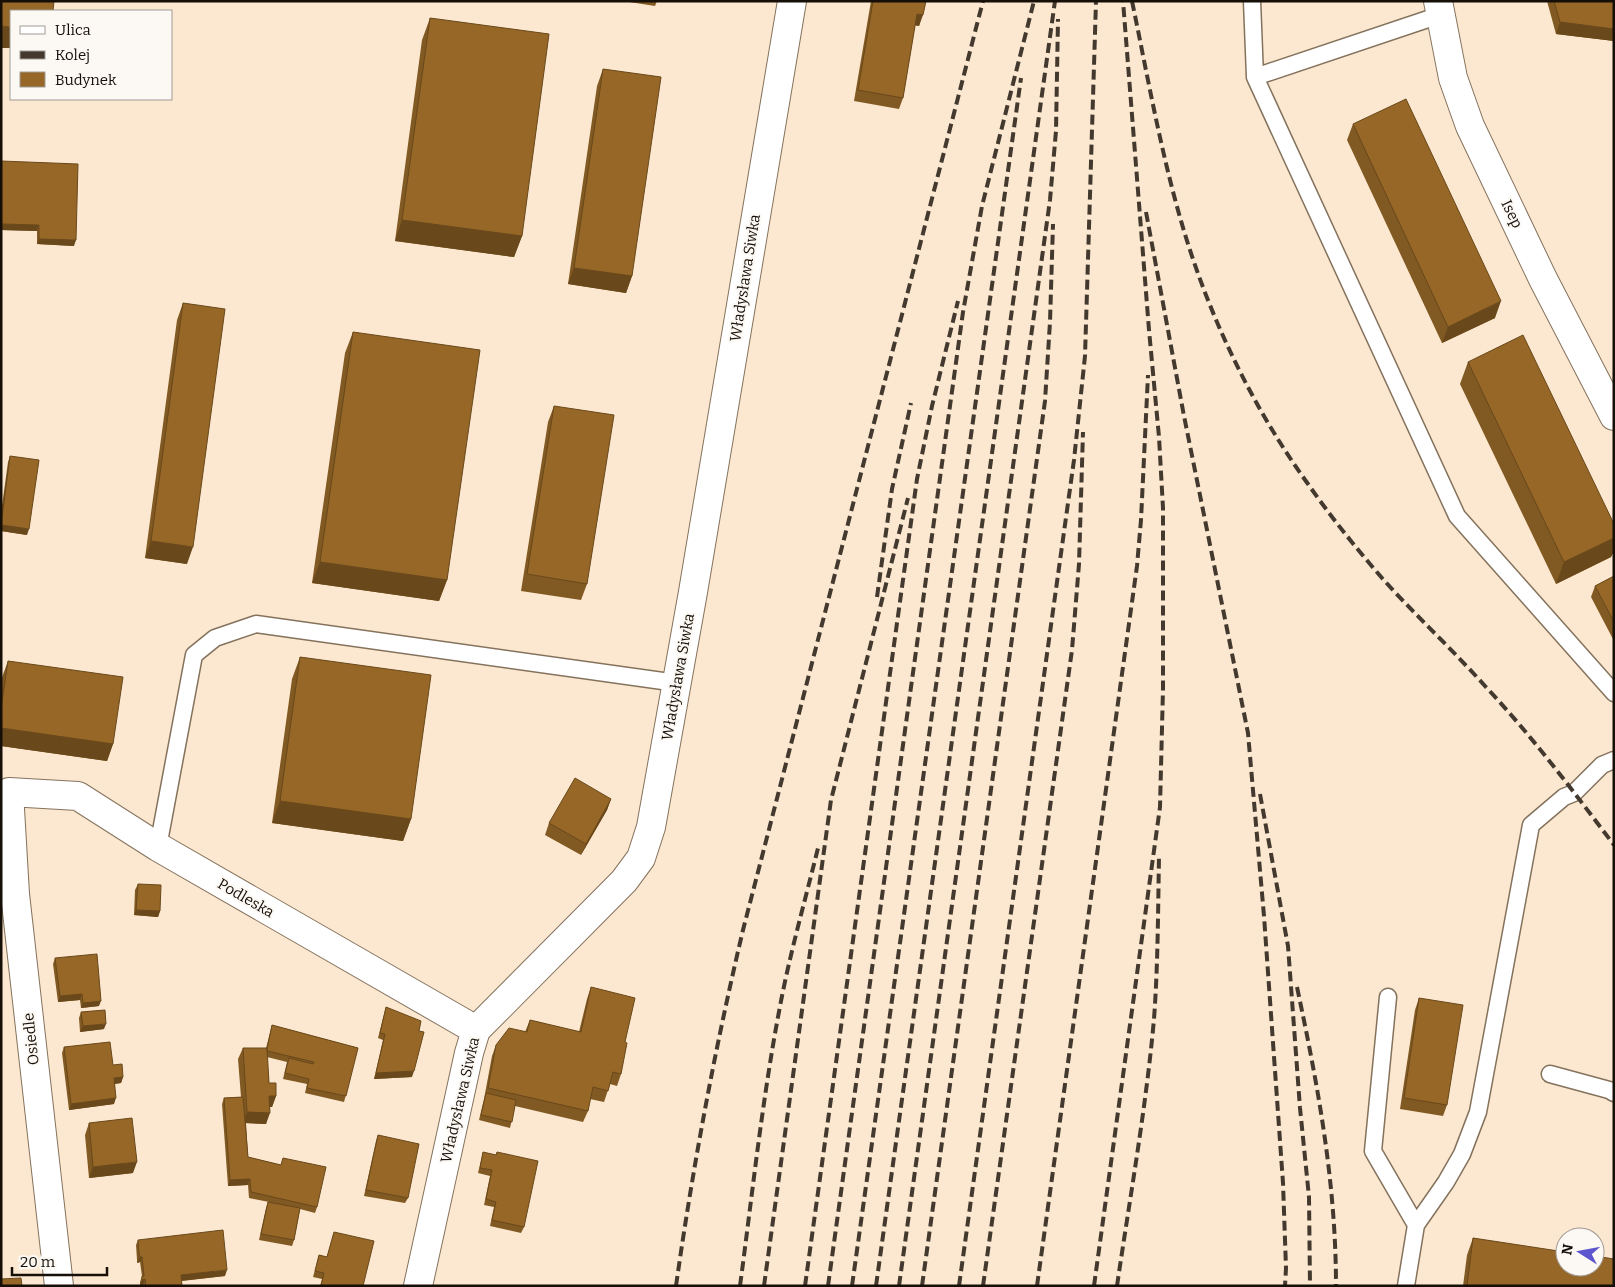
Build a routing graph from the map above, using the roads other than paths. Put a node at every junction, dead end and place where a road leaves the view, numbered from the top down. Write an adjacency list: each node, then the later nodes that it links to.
1 (792, 1): 6 (street, Władysława Siwka)
2 (1252, 1): 4 (lane)
3 (1439, 8): 4 (lane); 5 (street, Isep)
4 (1255, 77): 7 (lane)
5 (1614, 416)
6 (677, 684): 10 (lane); 12 (street, Władysława Siwka)
7 (1614, 693)
8 (1614, 760): 15 (lane)
9 (9, 792): 10 (street, Podleska); 16 (street, Osiedle)
10 (158, 847): 12 (street, Podleska)
11 (1388, 997): 15 (lane)
12 (476, 1030): 17 (street, Władysława Siwka)
13 (1550, 1074): 14 (lane)
14 (1614, 1094)
15 (1416, 1225): 18 (lane)
16 (59, 1286)
17 (418, 1286)
18 (1406, 1286)

